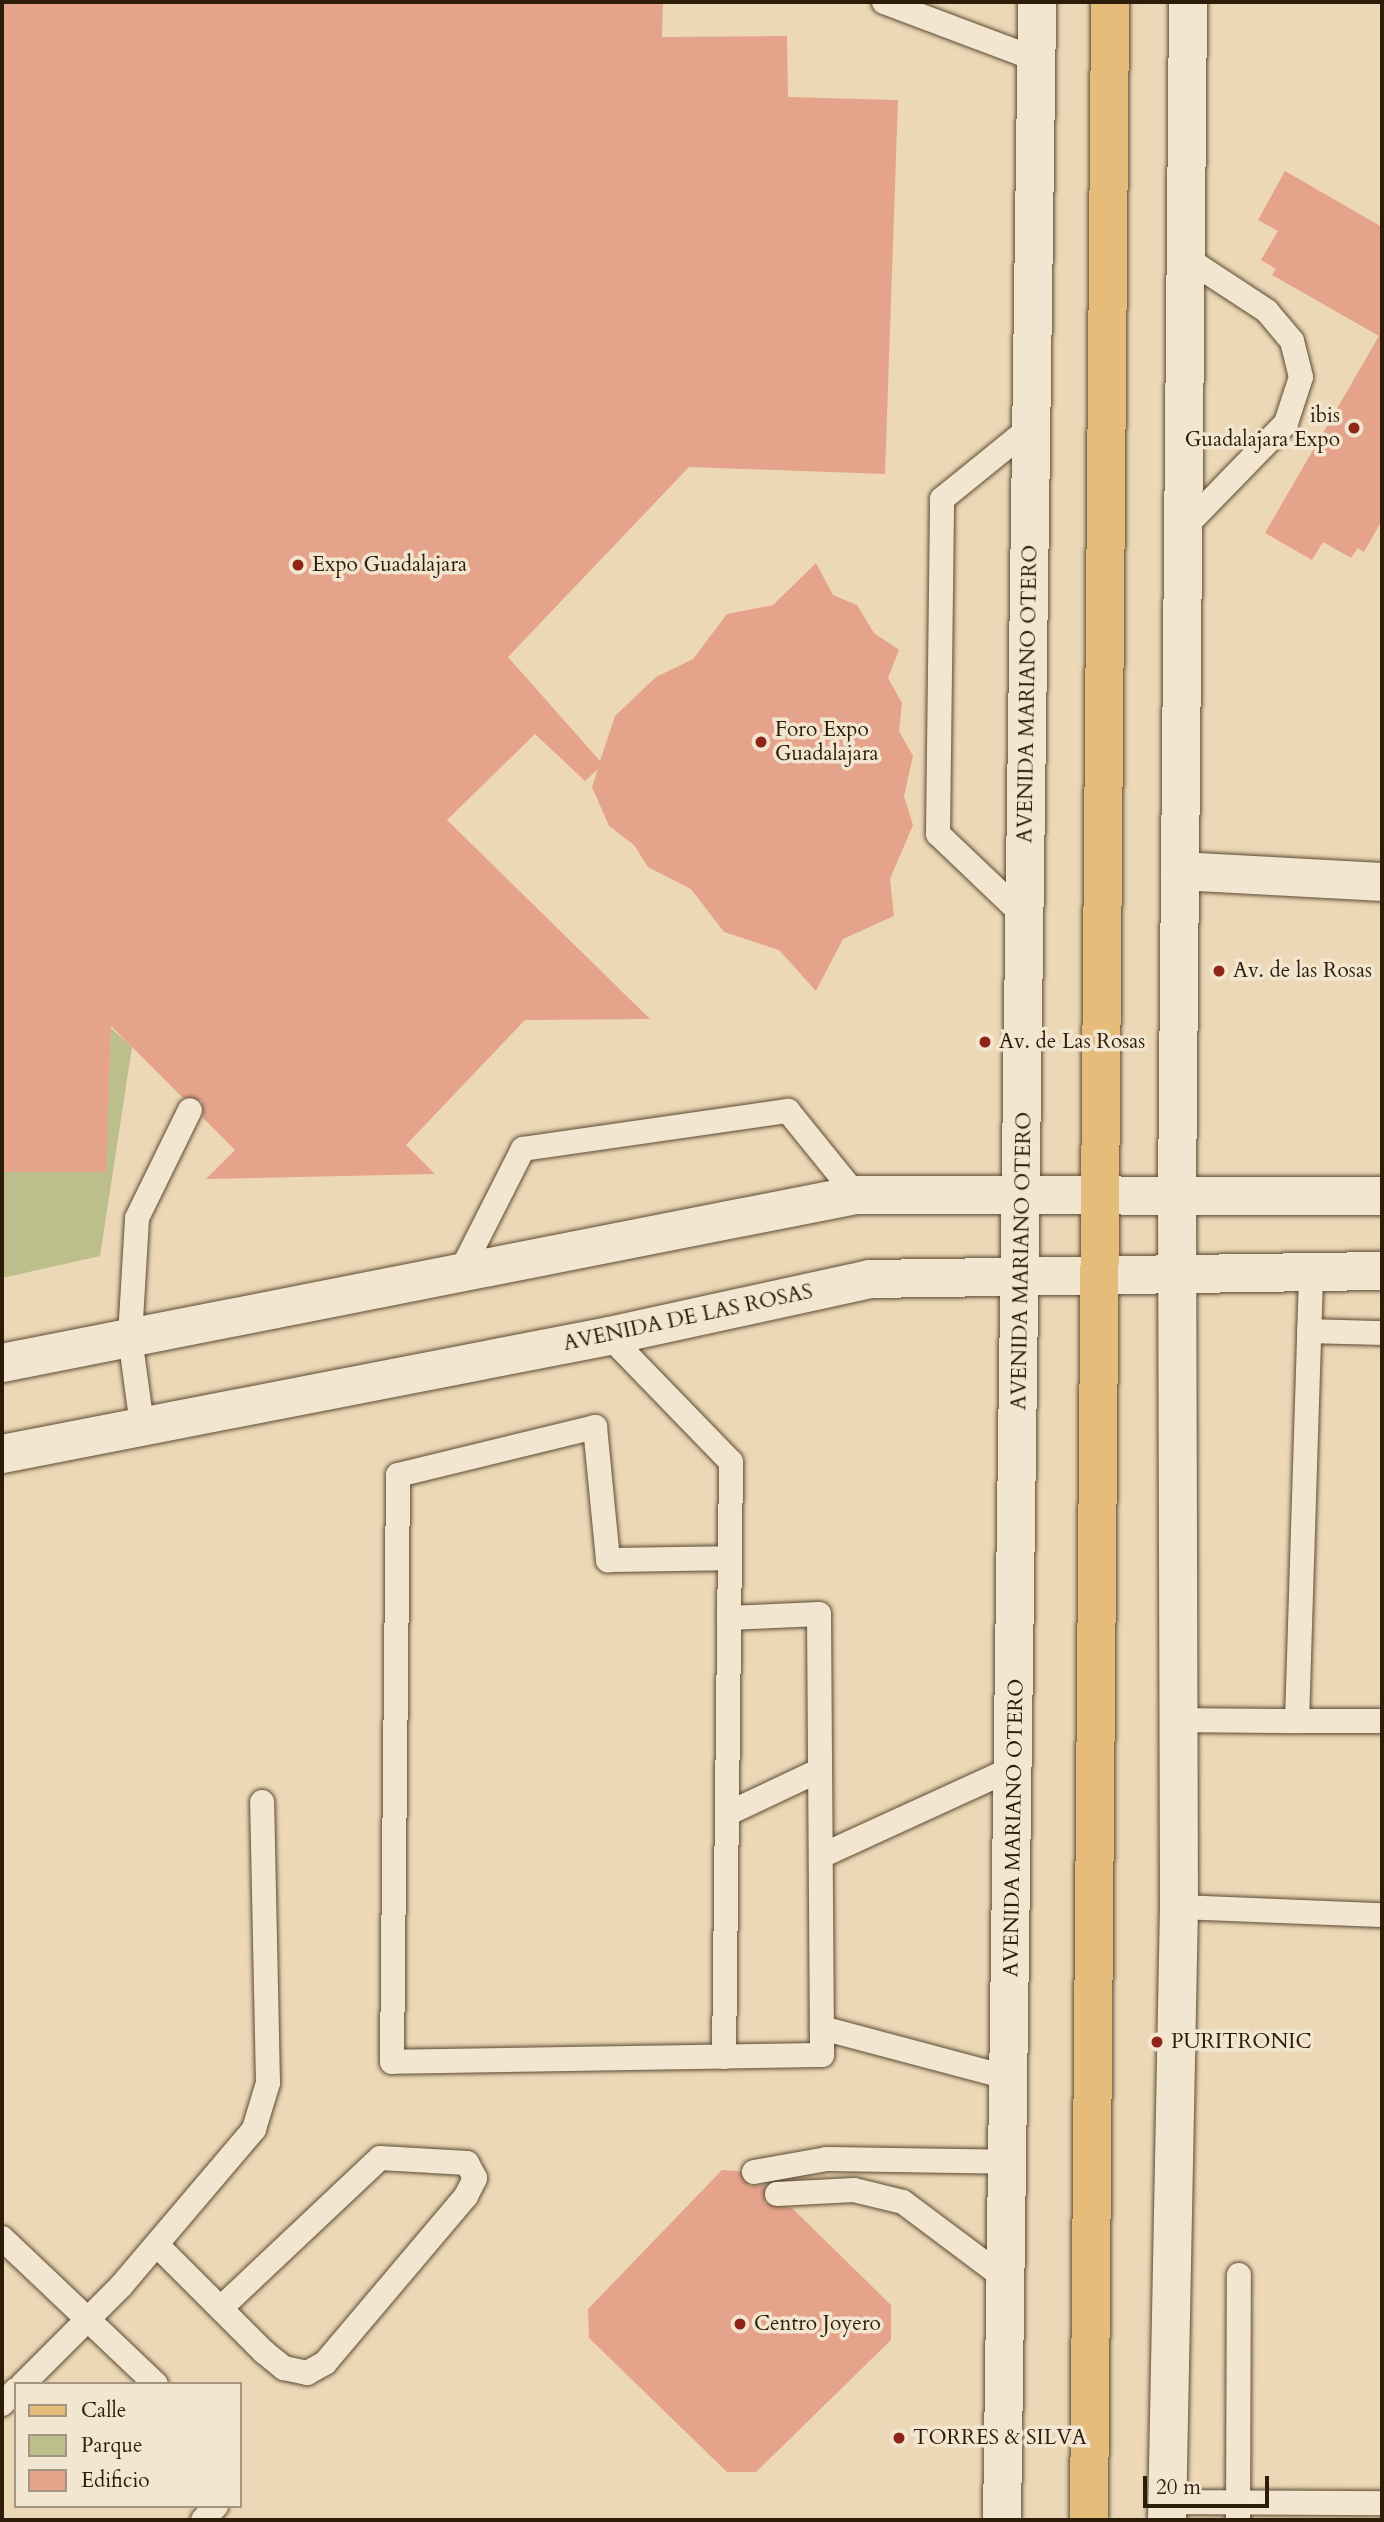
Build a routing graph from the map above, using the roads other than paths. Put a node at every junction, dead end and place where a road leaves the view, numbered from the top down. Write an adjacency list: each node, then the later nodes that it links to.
1 (884, 2): 5 (lane)
2 (1037, 2): 5 (main road, AVENIDA MARIANO OTERO)
3 (1110, 2): 15 (main road)
4 (1188, 2): 6 (main road)
5 (1036, 59): 7 (main road, AVENIDA MARIANO OTERO)
6 (1186, 258): 8 (main road); 8 (lane)
7 (1031, 426): 11 (main road, AVENIDA MARIANO OTERO); 11 (lane)
8 (1183, 529): 9 (main road)
9 (1180, 871): 10 (main road); 16 (main road)
10 (1382, 882)
11 (1026, 917): 13 (main road, AVENIDA MARIANO OTERO)
12 (190, 1110): 27 (lane)
13 (1022, 1194): 14 (main road); 15 (main road); 23 (main road, AVENIDA MARIANO OTERO)
14 (856, 1195): 22 (main road); 22 (lane)
15 (1100, 1195): 16 (main road); 21 (main road)
16 (1177, 1195): 17 (main road); 18 (main road)
17 (1382, 1196)
18 (1178, 1270): 19 (main road, AVENIDA DE LAS ROSAS); 21 (main road, AVENIDA DE LAS ROSAS); 33 (main road)
19 (1311, 1271): 20 (main road, AVENIDA DE LAS ROSAS); 24 (lane)
20 (1382, 1271)
21 (1101, 1272): 23 (main road, AVENIDA DE LAS ROSAS); 57 (main road)
22 (460, 1273): 27 (main road)
23 (1022, 1273): 26 (main road, AVENIDA DE LAS ROSAS); 36 (main road, AVENIDA MARIANO OTERO)
24 (1309, 1331): 25 (lane); 34 (lane)
25 (1382, 1333)
26 (608, 1336): 29 (main road, AVENIDA DE LAS ROSAS); 31 (lane)
27 (131, 1337): 28 (main road); 29 (lane)
28 (2, 1363)
29 (142, 1425): 30 (main road, AVENIDA DE LAS ROSAS)
30 (2, 1454)
31 (730, 1558): 32 (lane); 44 (lane)
32 (729, 1618): 37 (lane); 39 (lane)
33 (1179, 1720): 34 (lane); 41 (main road)
34 (1297, 1721): 35 (lane)
35 (1382, 1721)
36 (1014, 1768): 40 (lane); 45 (main road, AVENIDA MARIANO OTERO)
37 (820, 1770): 39 (lane); 40 (lane)
38 (262, 1802): 50 (lane)
39 (727, 1814): 44 (lane)
40 (821, 1856): 43 (lane)
41 (1179, 1908): 42 (lane); 59 (main road)
42 (1382, 1915)
43 (821, 2028): 44 (lane); 45 (lane)
44 (724, 2057)
45 (1010, 2078): 46 (main road, AVENIDA MARIANO OTERO)
46 (1008, 2162): 47 (lane); 52 (main road, AVENIDA MARIANO OTERO)
47 (754, 2172)
48 (777, 2194): 52 (lane)
49 (3, 2241): 54 (lane)
50 (157, 2245): 53 (lane); 54 (lane)
51 (1239, 2275): 60 (lane)
52 (1006, 2279): 61 (main road, AVENIDA MARIANO OTERO)
53 (221, 2308): 53 (lane)
54 (88, 2320): 55 (lane); 56 (lane)
55 (25, 2382)
56 (154, 2382)
57 (1090, 2389): 62 (main road); 63 (main road)
58 (1382, 2503): 60 (lane)
59 (1167, 2511): 60 (lane)
60 (1238, 2511)
61 (1002, 2520)
62 (1074, 2520)
63 (1089, 2520)

